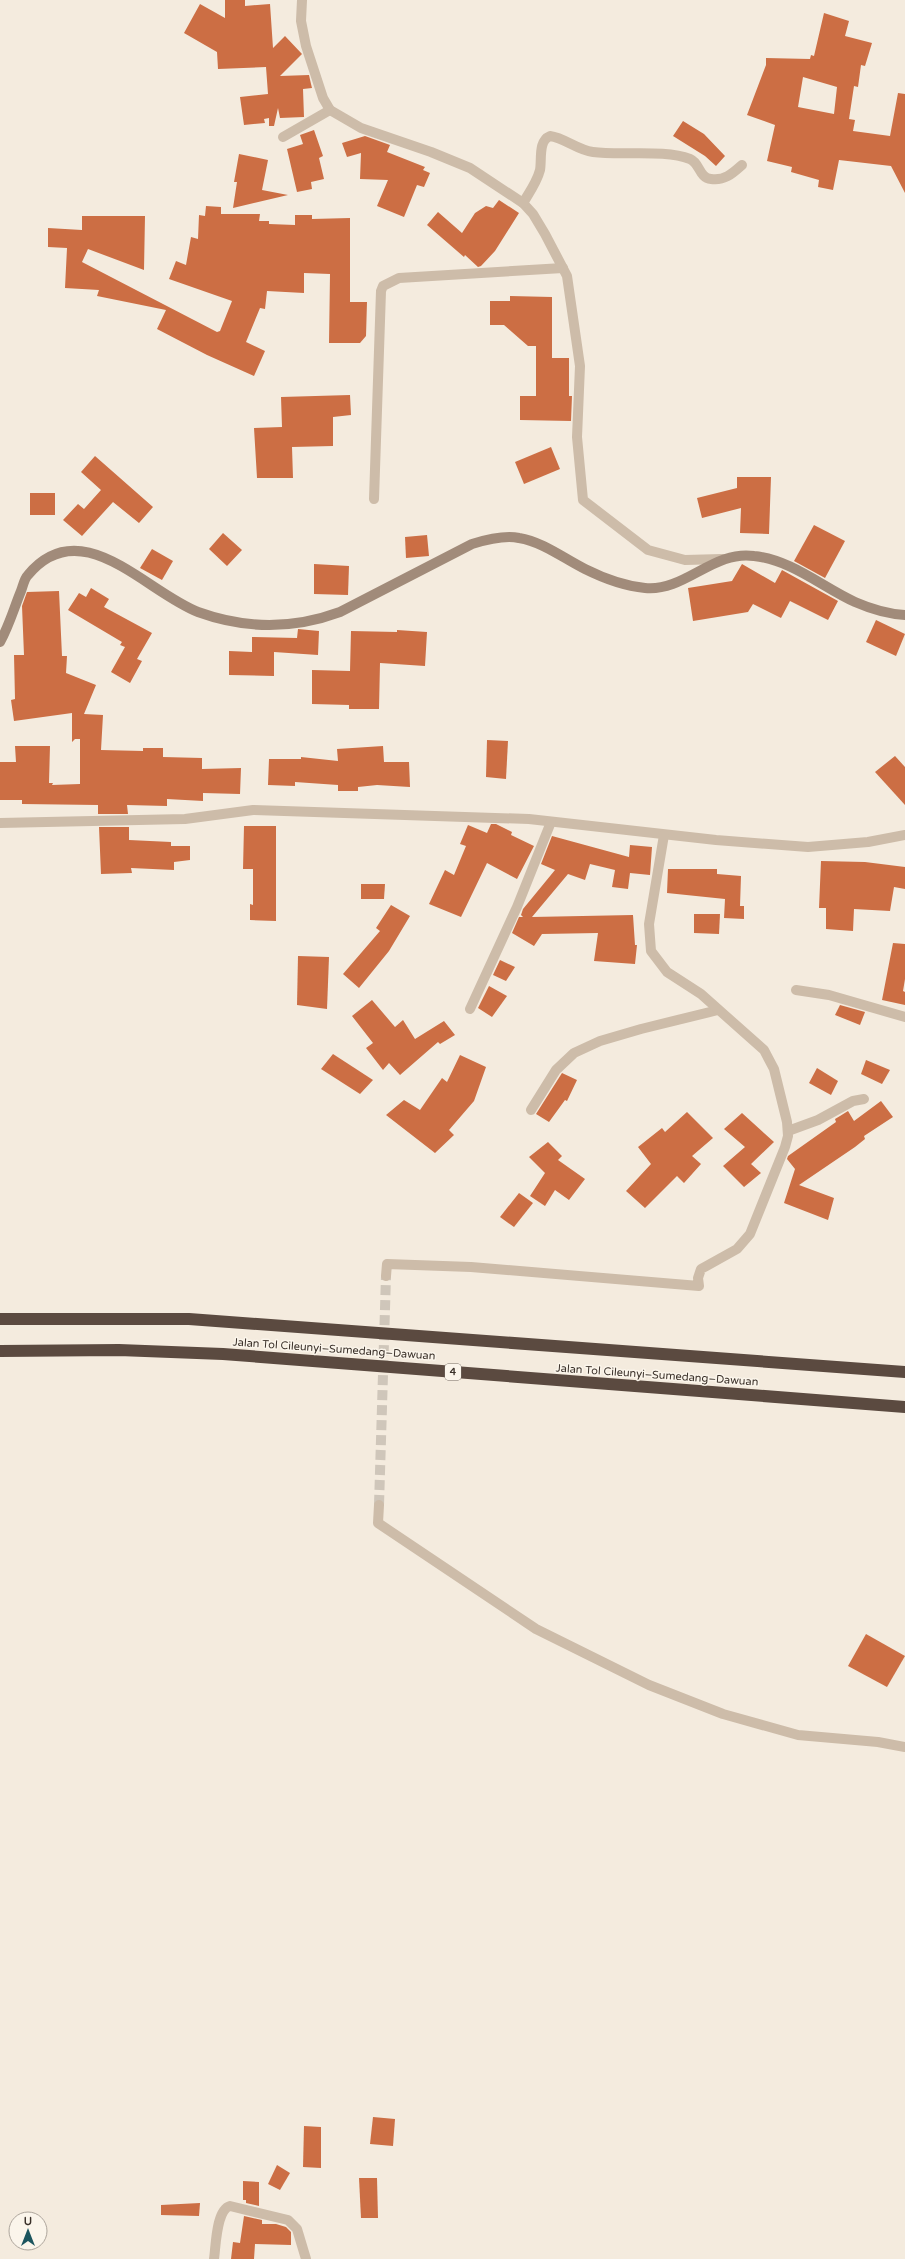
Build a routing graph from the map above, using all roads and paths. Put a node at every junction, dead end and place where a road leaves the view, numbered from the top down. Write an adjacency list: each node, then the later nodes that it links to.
1 (302, 0): 2 (street)
2 (330, 110): 3 (street); 5 (street)
3 (283, 137)
4 (742, 165): 5 (street)
5 (523, 203): 6 (street)
6 (563, 268): 7 (street); 8 (street)
7 (374, 498)
8 (722, 559): 9 (main road); 10 (main road)
9 (905, 615)
10 (0, 642)
11 (551, 822): 12 (street); 13 (street); 16 (street)
12 (0, 823)
13 (664, 835): 14 (street); 17 (street)
14 (905, 835)
15 (796, 990): 18 (street)
16 (470, 1009)
17 (718, 1010): 20 (street); 21 (street)
18 (905, 1017)
19 (864, 1099): 21 (street)
20 (531, 1110)
21 (788, 1131): 22 (street)
22 (386, 1276)
23 (0, 1319): 25 (highway, Jalan Tol Cileunyi–Sumedang–Dawuan)
24 (0, 1352): 26 (highway, Jalan Tol Cileunyi–Sumedang–Dawuan / 4)
25 (905, 1372)
26 (905, 1407)
27 (379, 1504): 28 (street)
28 (905, 1746)
29 (214, 2259): 30 (street)
30 (306, 2259)

